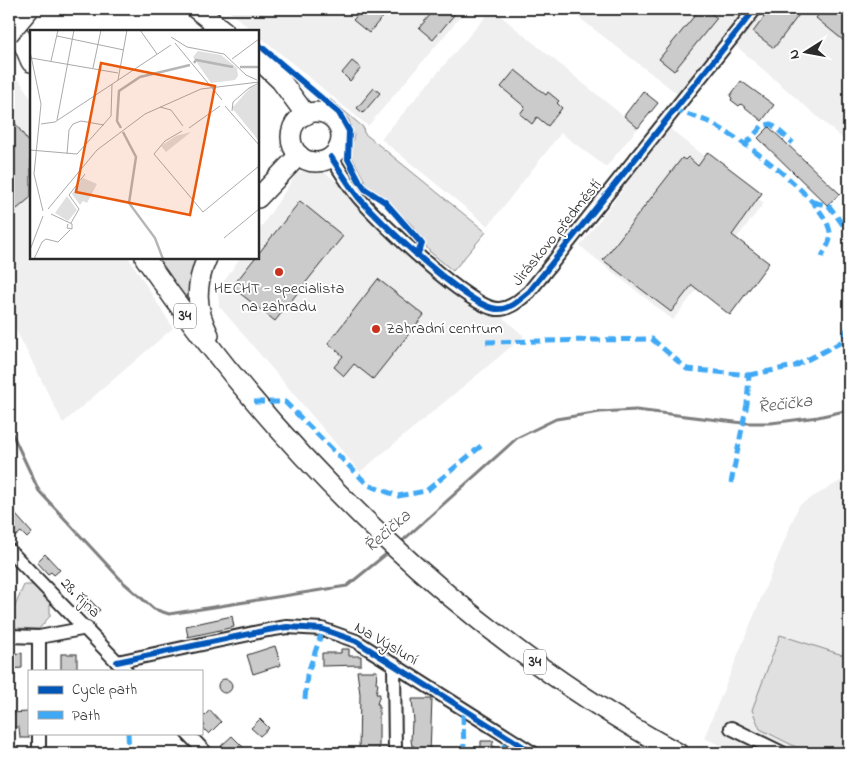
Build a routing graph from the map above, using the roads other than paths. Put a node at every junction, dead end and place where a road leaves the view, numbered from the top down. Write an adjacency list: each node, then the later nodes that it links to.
1 (30, 9): 6 (main road, bridge)
2 (196, 9): 5 (main road)
3 (755, 9): 11 (street, Jiráskovo předměstí)
4 (9, 11): 7 (main road)
5 (223, 30)
6 (9, 34)
7 (30, 60)
8 (259, 61): 9 (main road)
9 (306, 115): 10 (main road); 11 (main road)
10 (299, 155): 11 (main road); 12 (main road)
11 (331, 157)
12 (259, 197)
13 (146, 259): 15 (main road, 34)
14 (207, 259): 15 (main road)
15 (229, 371): 30 (main road, 34)
16 (9, 550): 17 (street, 28. října)
17 (87, 628): 19 (street); 21 (street, 28. října)
18 (9, 636): 19 (street)
19 (39, 637): 22 (street)
20 (394, 664): 21 (street, Na Výsluní); 28 (street); 29 (street, Na Výsluní)
21 (122, 666)
22 (39, 670)
23 (731, 728): 31 (street)
24 (39, 734): 26 (street)
25 (188, 734): 27 (street)
26 (39, 753)
27 (206, 753)
28 (395, 753)
29 (533, 753)
30 (678, 753)
31 (782, 753)

